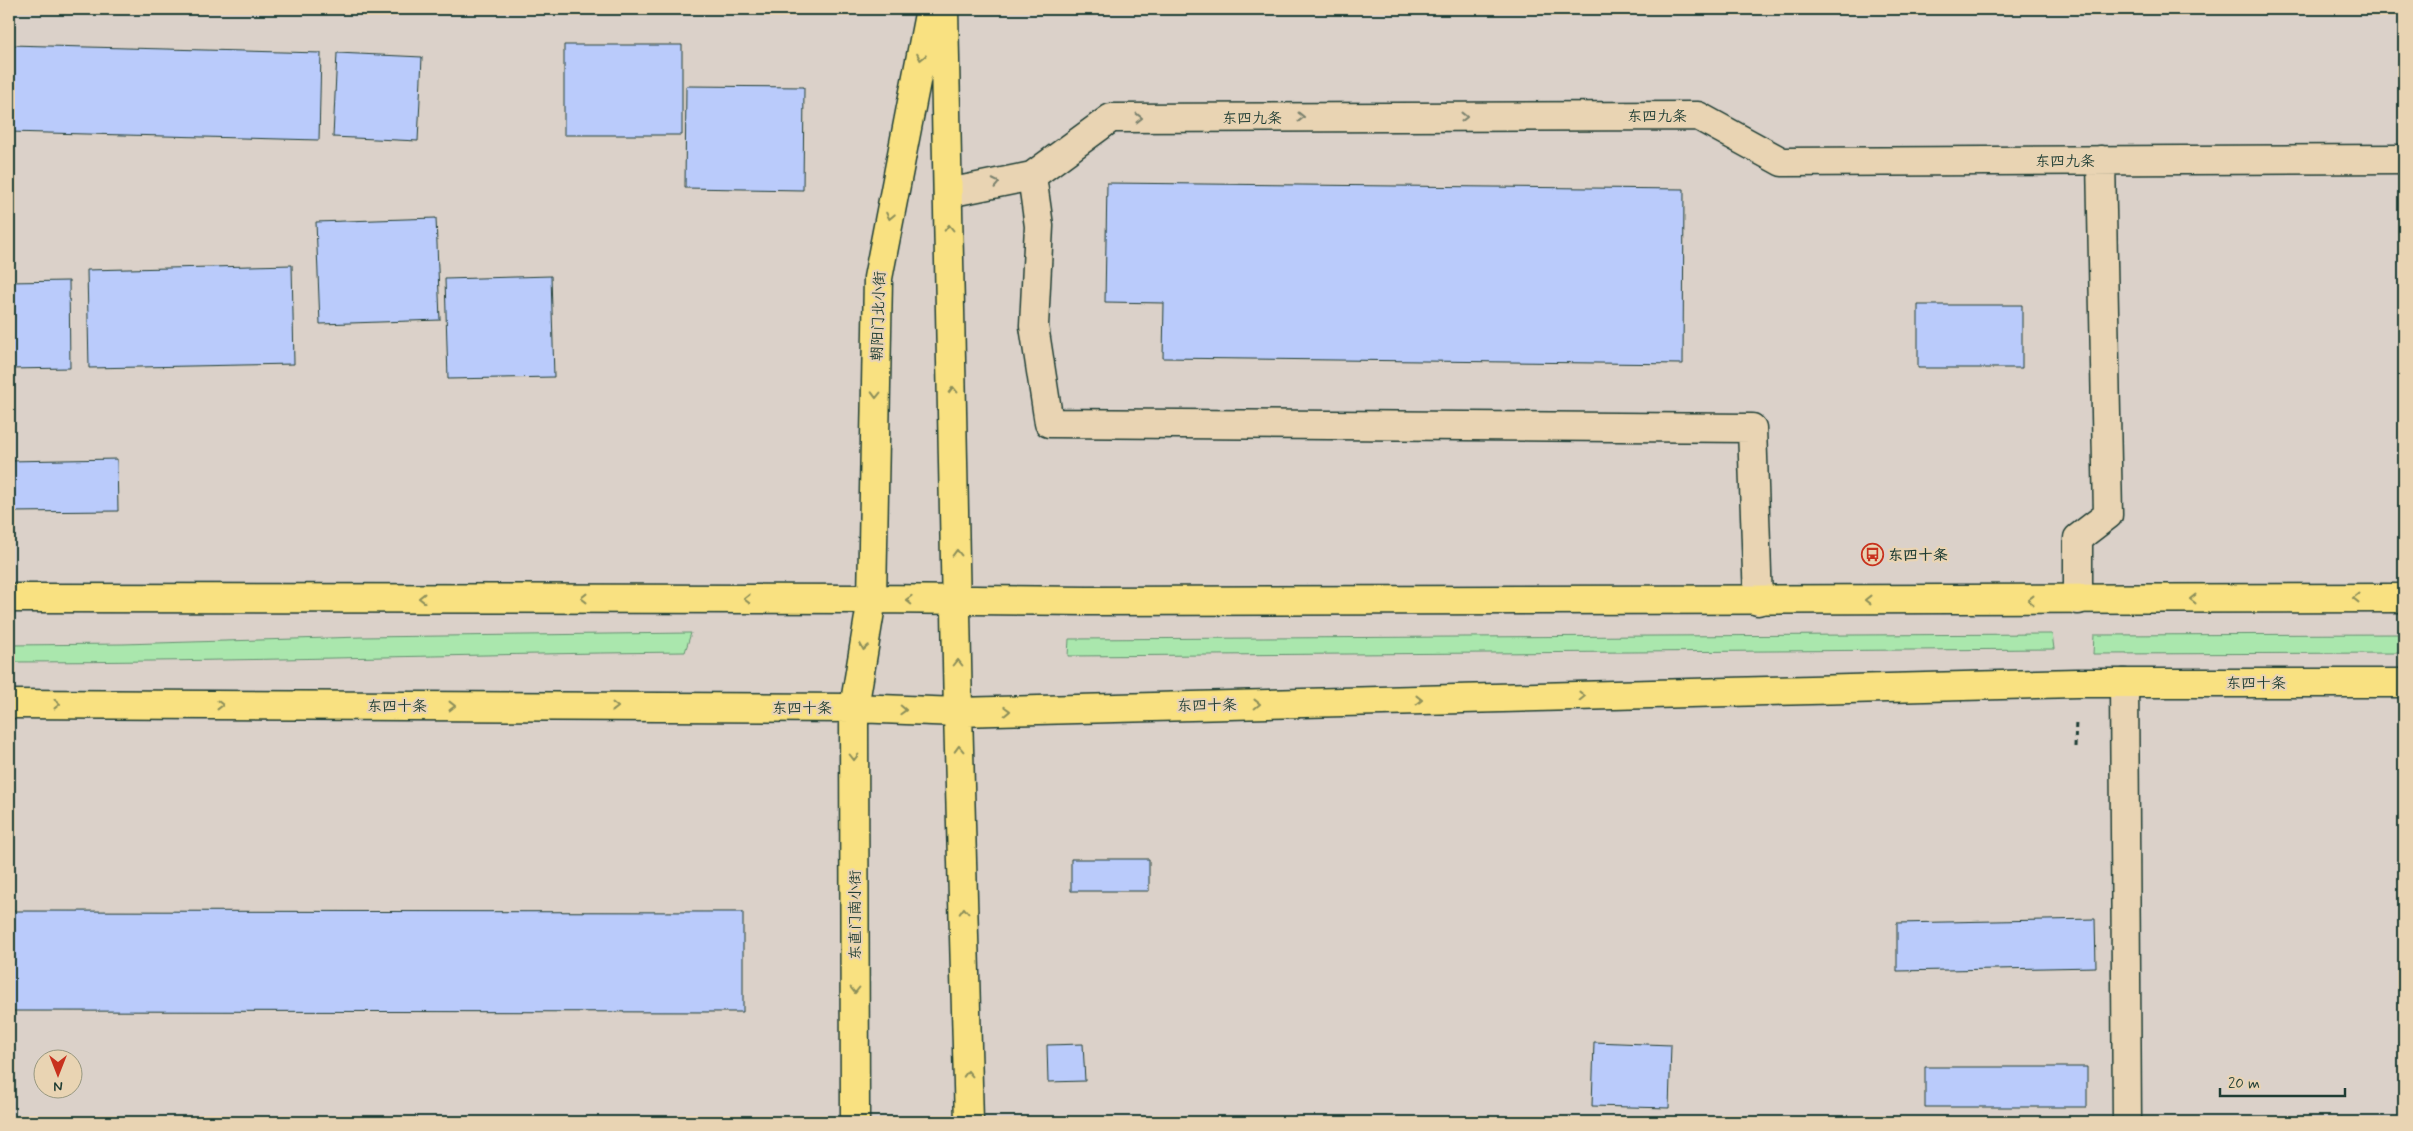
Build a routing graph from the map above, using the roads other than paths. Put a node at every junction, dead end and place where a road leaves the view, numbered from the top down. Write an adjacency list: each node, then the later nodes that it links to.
1 (930, 9): 9 (main road, 朝阳门北小街, one-way to 9)
2 (944, 9): 6 (main road)
3 (2404, 159): 4 (lane, 东四九条)
4 (2101, 160): 5 (lane, 东四九条, one-way to 4); 10 (lane)
5 (1032, 176): 6 (lane, 东四九条, one-way to 5); 12 (lane)
6 (948, 193): 11 (main road, one-way to 6)
7 (9, 598): 9 (main road, one-way to 7)
8 (2404, 598): 10 (main road, one-way to 10)
9 (872, 599): 11 (main road, one-way to 9); 16 (main road, 朝阳门北小街, one-way to 16)
10 (2078, 600): 12 (main road, one-way to 12)
11 (958, 601): 12 (main road); 17 (main road, one-way to 11)
12 (1758, 601)
13 (2404, 682): 14 (main road, 东四十条)
14 (2124, 683): 17 (main road, 东四十条, one-way to 14); 20 (lane)
15 (9, 704): 16 (main road, 东四十条, one-way to 16)
16 (854, 708): 17 (main road, 东四十条, one-way to 17); 18 (main road, 东直门南小街, one-way to 18)
17 (958, 712): 19 (main road, one-way to 17)
18 (855, 1122)
19 (969, 1122)
20 (2126, 1122)

